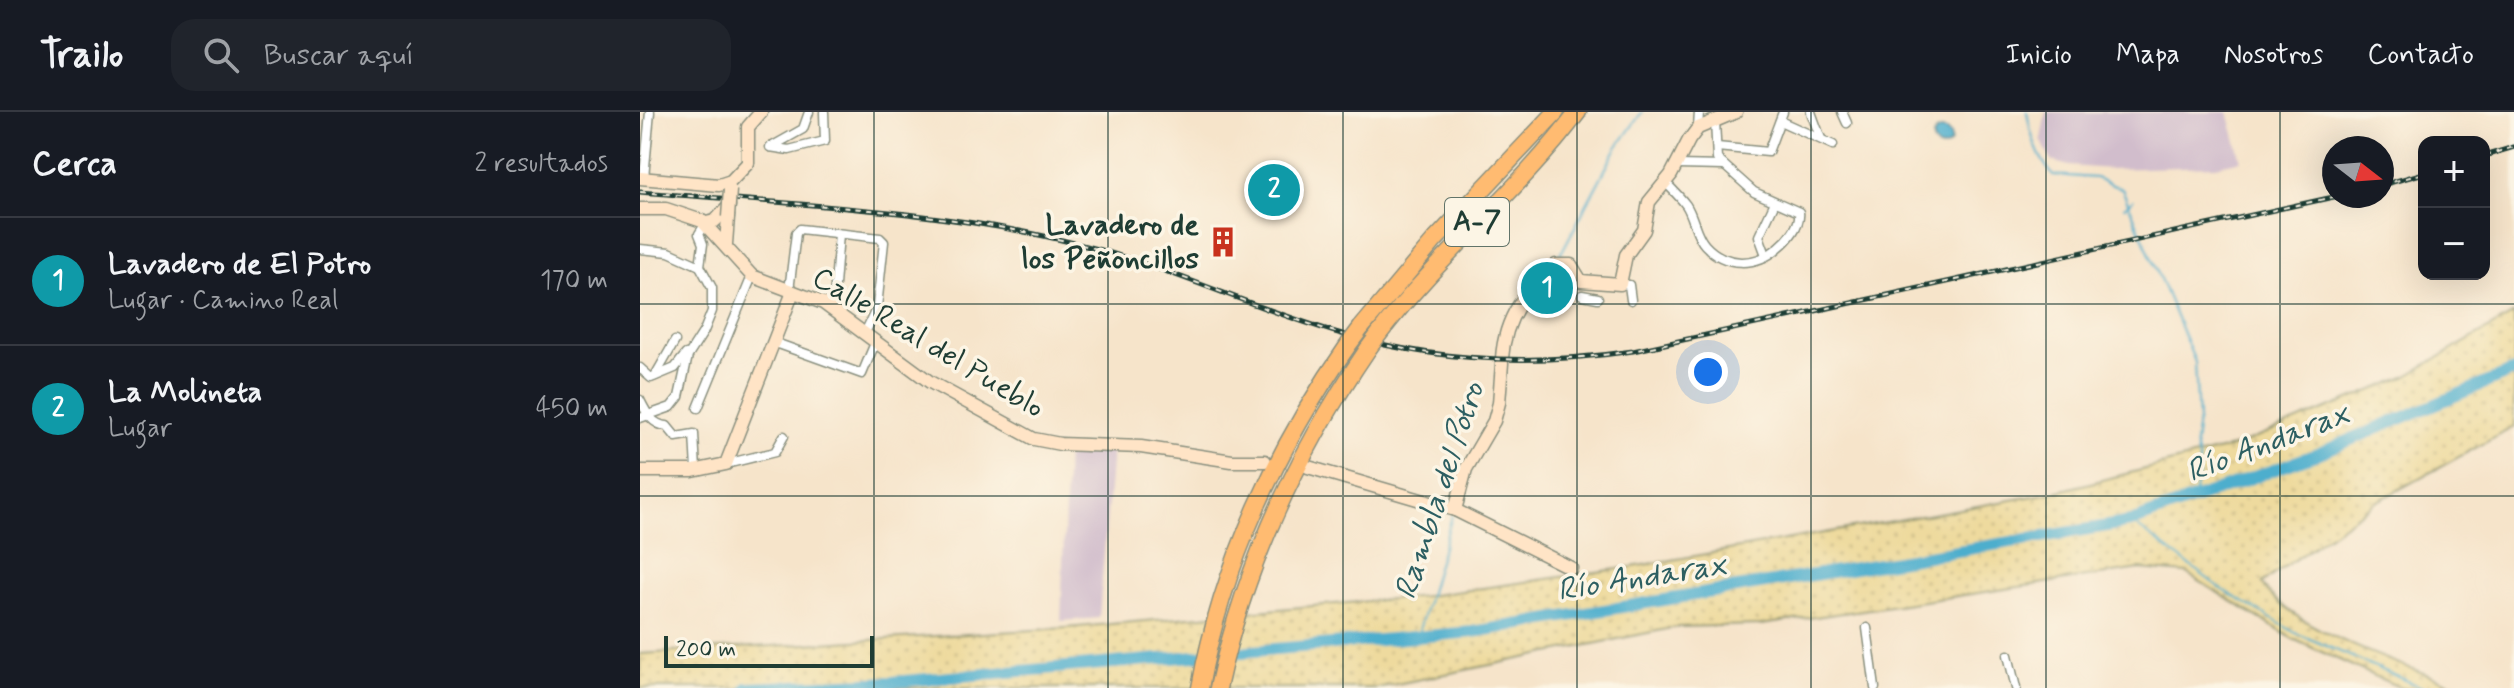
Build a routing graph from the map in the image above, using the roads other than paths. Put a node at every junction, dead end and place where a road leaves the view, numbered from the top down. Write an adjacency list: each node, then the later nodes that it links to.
1 (650, 112): 20 (street)
2 (761, 112): 22 (street)
3 (809, 112): 4 (street)
4 (824, 112)
5 (1556, 112): 59 (highway, A-7, bridge)
6 (1578, 112): 60 (highway, A-7, bridge)
7 (1699, 112): 14 (street)
8 (1736, 112): 12 (street)
9 (1811, 112): 15 (street)
10 (1842, 112): 13 (street)
11 (1782, 116): 15 (street); 17 (street)
12 (1715, 121): 14 (street); 17 (street)
13 (1847, 123)
14 (1698, 128): 18 (street)
15 (1821, 139): 16 (street)
16 (1833, 145)
17 (1717, 147): 19 (street)
18 (1677, 165): 19 (street); 21 (street)
19 (1725, 166): 23 (street)
20 (642, 178): 22 (street)
21 (1665, 182): 29 (street); 33 (street)
22 (730, 185): 25 (street, bridge)
23 (1775, 202): 29 (street); 29 (street)
24 (640, 209): 26 (street)
25 (729, 211): 26 (street); 26 (street)
26 (718, 232): 30 (street); 31 (street, Calle Real del Pueblo)
27 (839, 234): 34 (street); 37 (street); 38 (street)
28 (640, 249): 30 (street)
29 (1766, 255)
30 (700, 266): 42 (street)
31 (752, 276): 34 (street, Calle Real del Pueblo); 46 (street)
32 (1590, 282): 33 (street); 35 (street); 55 (street)
33 (1614, 284): 36 (street)
34 (791, 292): 37 (street, Calle Real del Pueblo); 40 (street)
35 (1598, 298)
36 (1631, 300)
37 (833, 311): 38 (street, Calle Real del Pueblo)
38 (865, 333): 41 (street, Calle Real del Pueblo)
39 (675, 341): 44 (street)
40 (773, 342): 41 (street); 51 (street)
41 (875, 343): 50 (street, Calle Real del Pueblo)
42 (689, 354): 44 (street); 47 (street)
43 (640, 368): 44 (street)
44 (655, 377)
45 (640, 400): 47 (street)
46 (698, 408)
47 (644, 417): 48 (street); 53 (street)
48 (640, 425)
49 (784, 436): 51 (street)
50 (1265, 461)
51 (726, 464): 53 (street)
52 (1308, 467): 55 (street)
53 (696, 470): 54 (street)
54 (640, 471)
55 (1455, 510): 56 (street)
56 (1571, 568)
57 (1867, 628): 61 (street)
58 (2008, 655): 62 (street)
59 (1200, 688)
60 (1218, 688)
61 (1875, 688)
62 (2016, 688)

